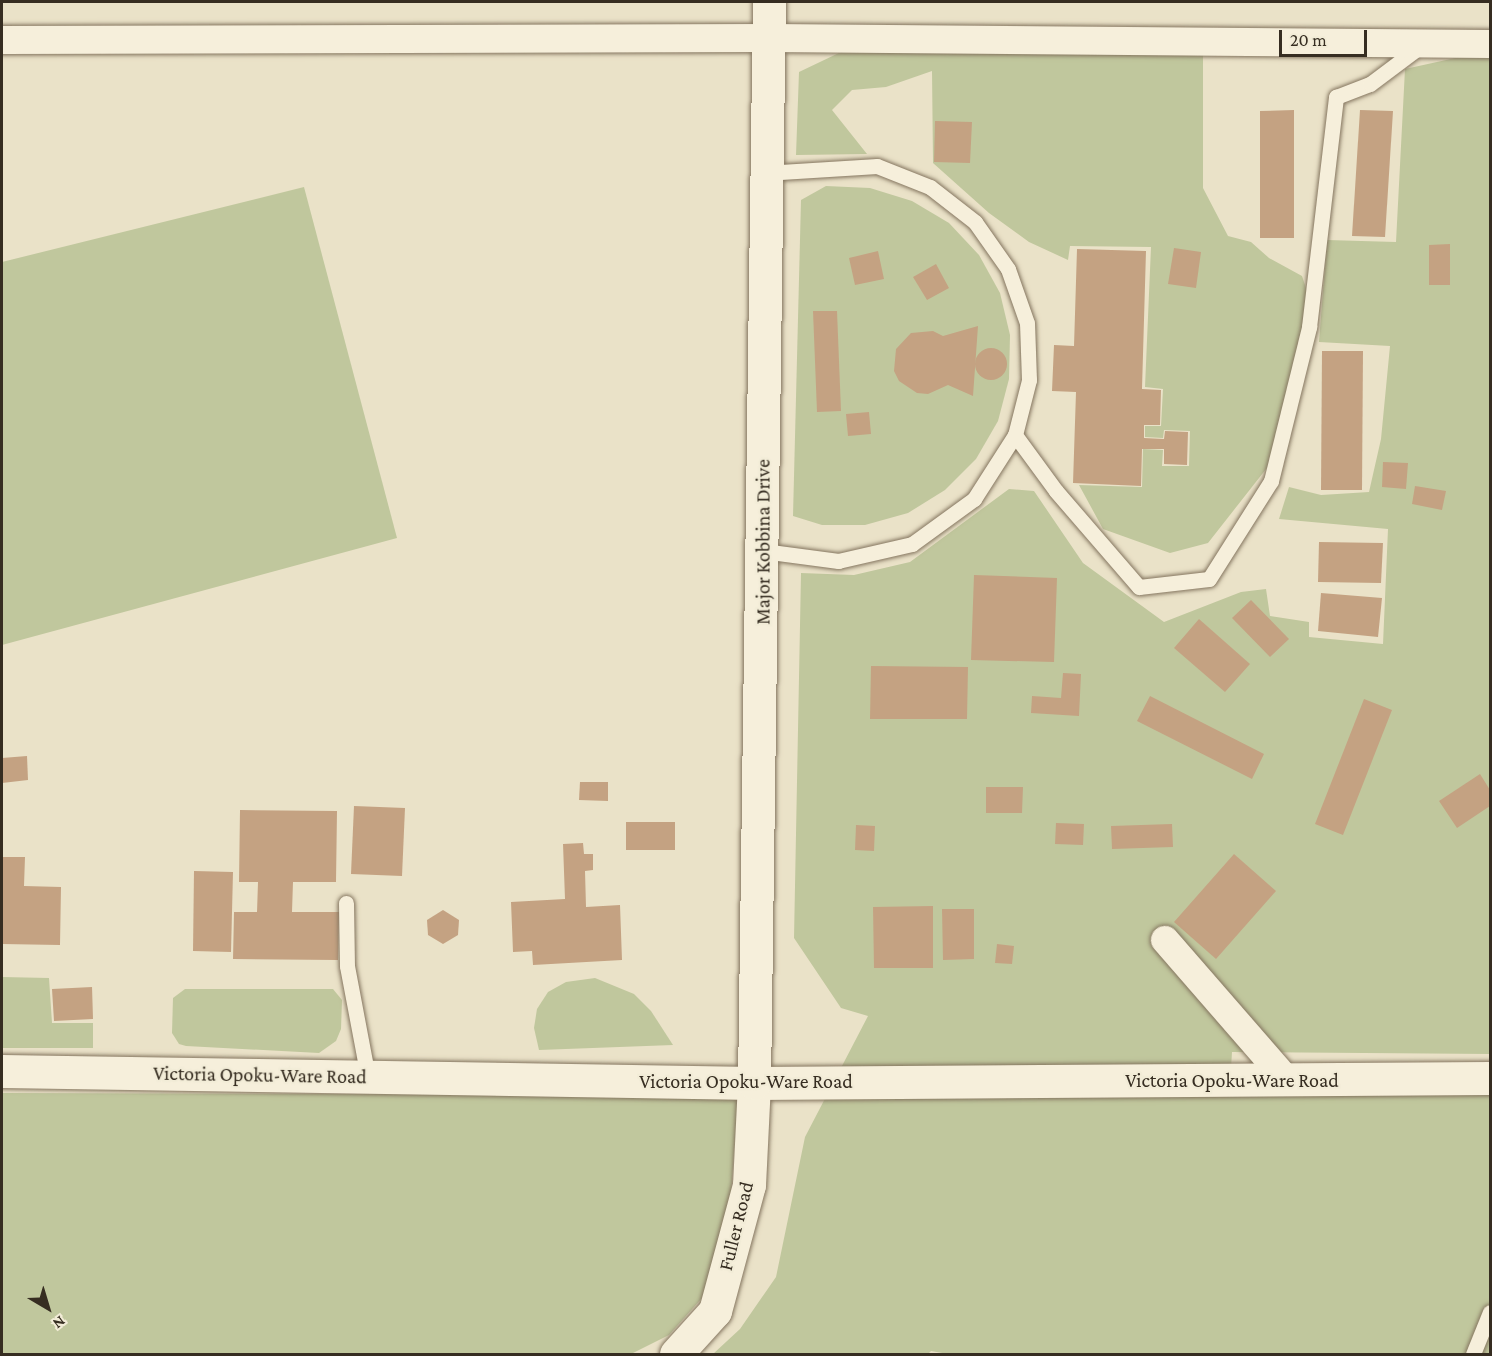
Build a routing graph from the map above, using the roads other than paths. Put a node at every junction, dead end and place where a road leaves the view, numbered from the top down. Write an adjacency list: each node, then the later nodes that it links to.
1 (769, 2): 2 (main road, Major Kobbina Drive)
2 (770, 38): 3 (street); 4 (street); 6 (main road, Major Kobbina Drive)
3 (2, 40)
4 (1425, 43): 5 (street); 7 (lane)
5 (1491, 44)
6 (764, 173): 7 (lane); 8 (main road, Major Kobbina Drive)
7 (1015, 435): 8 (lane)
8 (763, 551): 15 (main road, Major Kobbina Drive)
9 (346, 903): 12 (lane)
10 (1165, 940): 14 (street)
11 (2, 1071): 12 (main road, Victoria Opoku-Ware Road)
12 (368, 1077): 15 (main road, Victoria Opoku-Ware Road)
13 (1491, 1078): 14 (main road, Victoria Opoku-Ware Road)
14 (1286, 1079): 15 (main road, Victoria Opoku-Ware Road)
15 (754, 1083): 17 (main road, Fuller Road)
16 (1491, 1312): 18 (lane)
17 (676, 1354)
18 (1473, 1354)

